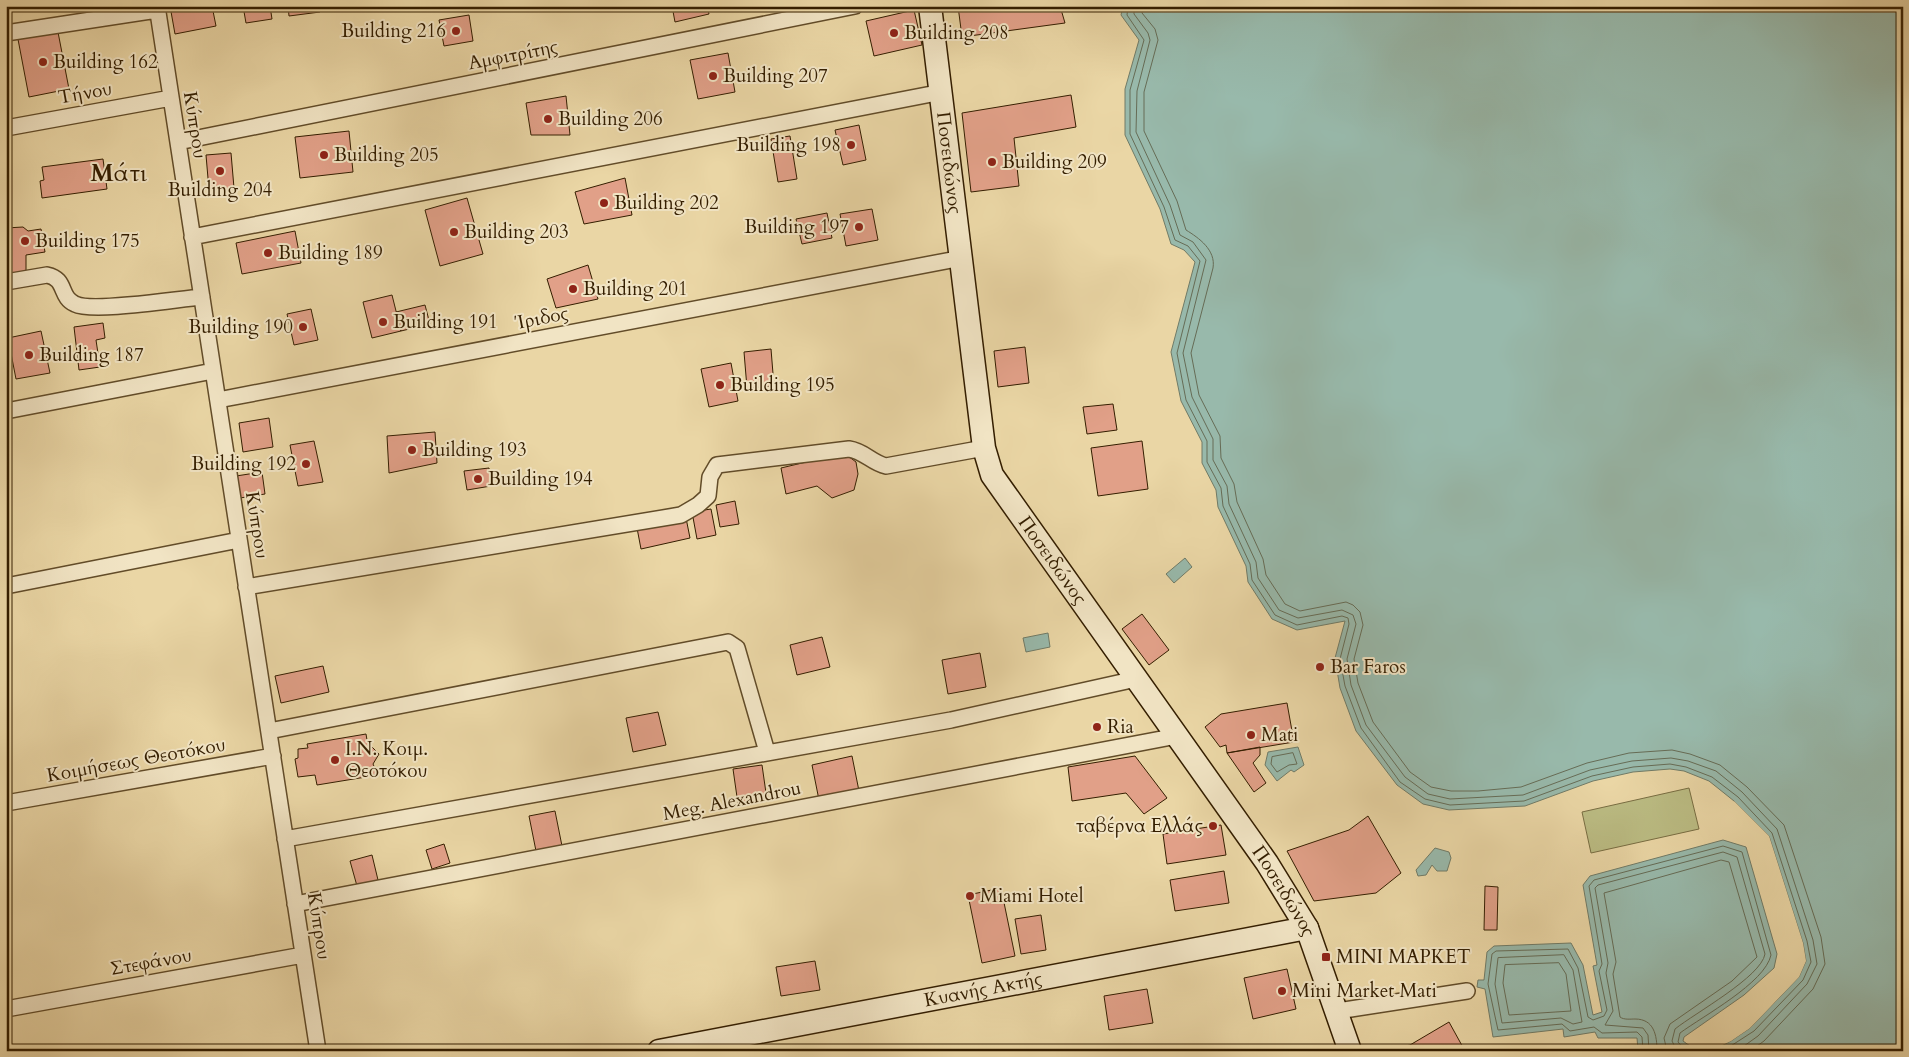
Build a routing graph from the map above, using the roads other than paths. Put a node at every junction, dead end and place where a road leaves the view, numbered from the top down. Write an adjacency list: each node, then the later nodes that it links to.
1 (855, 6): 8 (street, Αμφιτρίτης)
2 (930, 6): 5 (street, Ποσειδώνος)
3 (157, 8): 4 (street); 6 (street, Κύπρου)
4 (6, 33)
5 (942, 92): 9 (street); 10 (street, Ποσειδώνος)
6 (171, 98): 7 (street, Τήνου); 8 (street, Κύπρου)
7 (6, 128)
8 (178, 142): 9 (street, Κύπρου)
9 (192, 237): 12 (street, Κύπρου)
10 (962, 258): 14 (street, Ίριδος); 16 (street, Ποσειδώνος)
11 (6, 282): 12 (street)
12 (202, 297): 13 (street, Κύπρου)
13 (213, 371): 14 (street, Κύπρου); 15 (street)
14 (218, 400): 17 (street, Κύπρου)
15 (6, 411)
16 (984, 448): 19 (street); 20 (street, Ποσειδώνος)
17 (239, 540): 18 (street); 19 (street, Κύπρου)
18 (6, 586)
19 (246, 588): 21 (street, Κύπρου)
20 (1136, 679): 22 (street, Ποσειδώνος); 23 (street)
21 (269, 731): 23 (street); 24 (street, Κύπρου)
22 (1177, 736): 27 (street, Meg. Alexandrou); 28 (street, Ποσειδώνος)
23 (767, 752): 26 (street)
24 (272, 756): 25 (street, Κοιμήσεως Θεοτόκου); 26 (street, Κύπρου)
25 (6, 803)
26 (285, 839): 27 (street, Κύπρου)
27 (295, 904): 29 (street, Κύπρου)
28 (1307, 928): 32 (street, Ποσειδώνος); 34 (street, Κυανής Ακτής)
29 (303, 954): 31 (street, Στεφάνου); 33 (street, Κύπρου)
30 (1467, 991): 32 (street)
31 (6, 1008)
32 (1338, 1011): 35 (street, Ποσειδώνος)
33 (318, 1051)
34 (659, 1051)
35 (1350, 1051)

